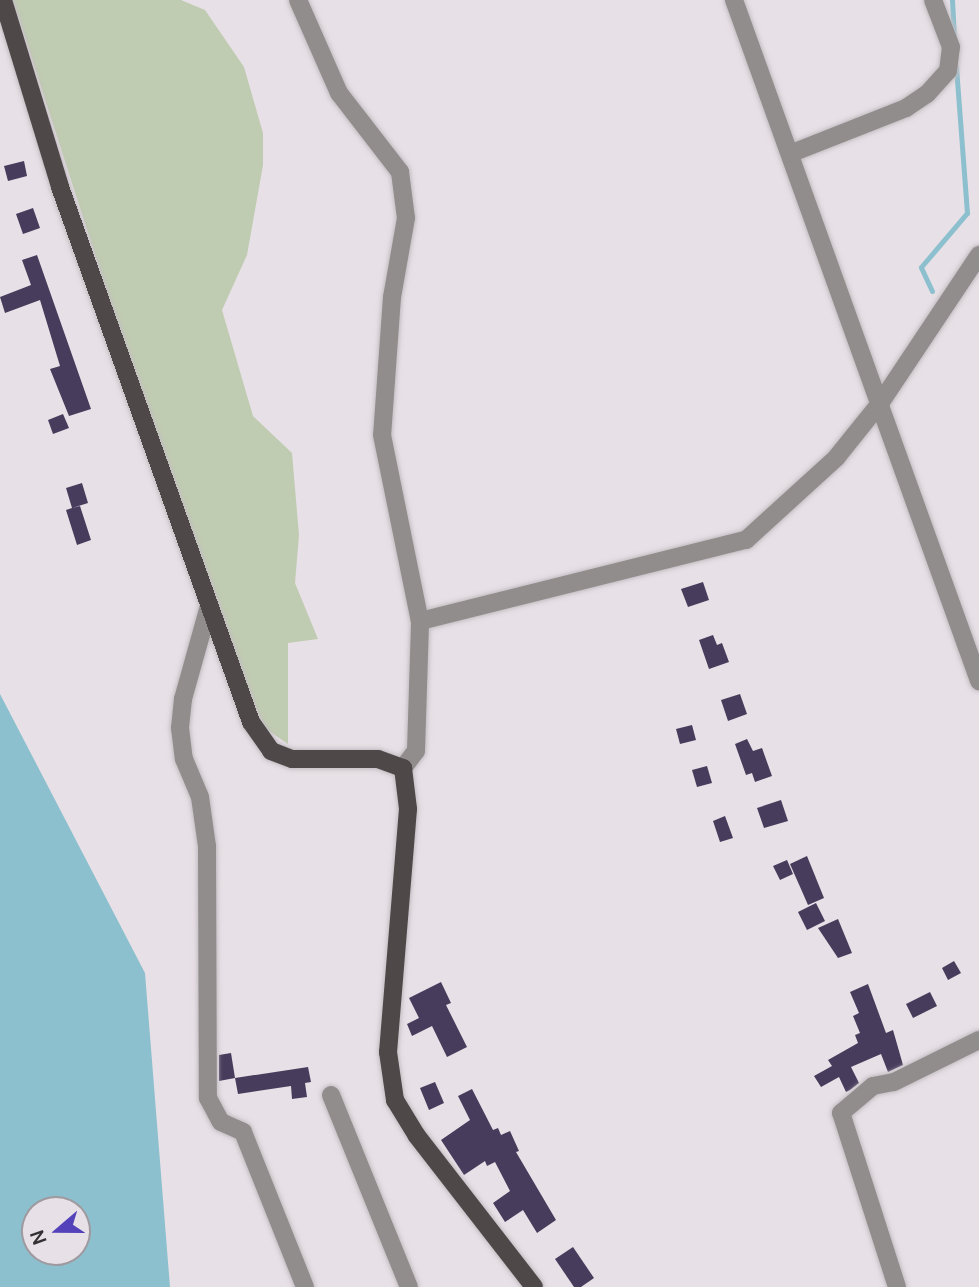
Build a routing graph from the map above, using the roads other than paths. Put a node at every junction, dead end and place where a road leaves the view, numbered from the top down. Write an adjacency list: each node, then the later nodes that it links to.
1 (3, 0): 8 (main road)
2 (298, 0): 9 (street)
3 (734, 0): 5 (street)
4 (933, 0): 5 (street)
5 (792, 153): 7 (street)
6 (979, 255): 7 (street)
7 (881, 402): 9 (street); 10 (street)
8 (209, 606): 11 (main road); 14 (street)
9 (420, 621): 11 (street)
10 (979, 681)
11 (403, 768): 16 (main road)
12 (979, 1040): 17 (street)
13 (331, 1095): 15 (street)
14 (304, 1287)
15 (409, 1287)
16 (534, 1287)
17 (897, 1287)

